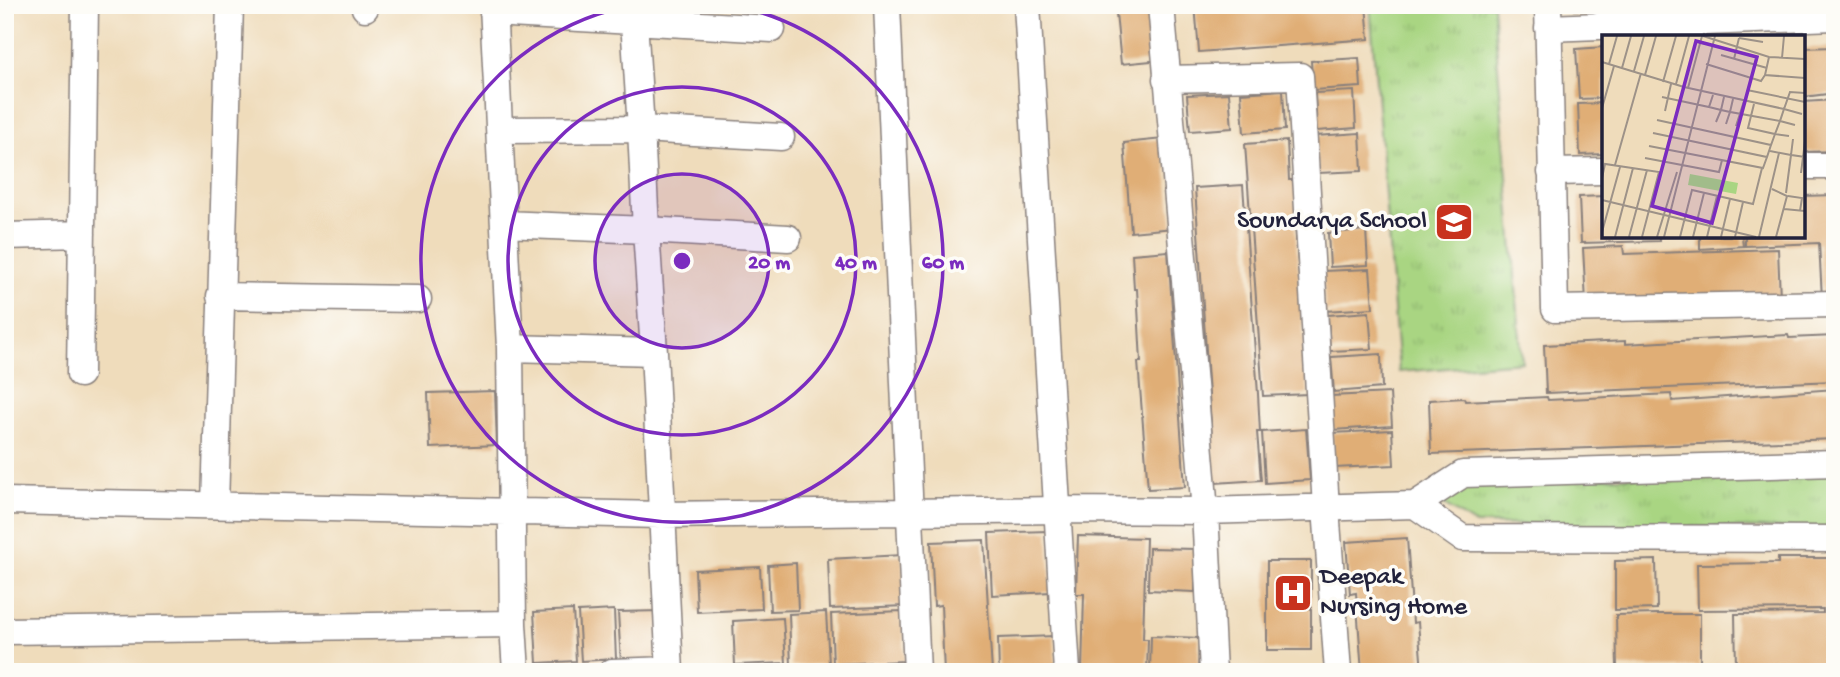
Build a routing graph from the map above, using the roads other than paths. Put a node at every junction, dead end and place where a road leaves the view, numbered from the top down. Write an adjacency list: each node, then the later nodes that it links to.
1 (85, 5): 21 (street)
2 (230, 5): 24 (street)
3 (887, 5): 38 (street)
4 (1027, 5): 35 (street)
5 (1161, 5): 11 (street)
6 (493, 9): 7 (street); 13 (street)
7 (634, 13): 10 (street); 12 (street)
8 (1548, 16): 9 (street); 18 (street)
9 (1835, 17)
10 (772, 29)
11 (1166, 79): 34 (street); 36 (street)
12 (641, 129): 13 (street); 14 (street); 20 (street)
13 (501, 130): 19 (street)
14 (781, 137)
15 (1805, 166): 16 (street)
16 (1835, 166)
17 (1602, 171): 18 (street)
18 (1551, 172): 26 (street)
19 (504, 224): 20 (street); 27 (street)
20 (646, 230): 23 (street); 28 (street)
21 (82, 234): 22 (street); 29 (street)
22 (5, 236)
23 (788, 238)
24 (220, 296): 25 (street); 32 (street)
25 (418, 299)
26 (1835, 304)
27 (510, 348): 28 (street); 37 (street)
28 (654, 352): 39 (street)
29 (80, 374)
30 (1835, 463): 33 (street)
31 (5, 500): 32 (street)
32 (215, 505): 37 (street)
33 (1415, 505): 34 (street); 40 (street)
34 (1326, 508): 36 (street); 49 (street)
35 (1058, 510): 36 (street); 38 (street); 47 (street)
36 (1205, 511): 48 (street)
37 (513, 513): 39 (street); 41 (street)
38 (908, 513): 39 (street); 46 (street)
39 (661, 515): 43 (street)
40 (1835, 539)
41 (513, 624): 42 (street); 44 (street)
42 (5, 631)
43 (670, 671): 45 (street)
44 (516, 672)
45 (612, 672)
46 (917, 672)
47 (1067, 672)
48 (1213, 672)
49 (1339, 672)

